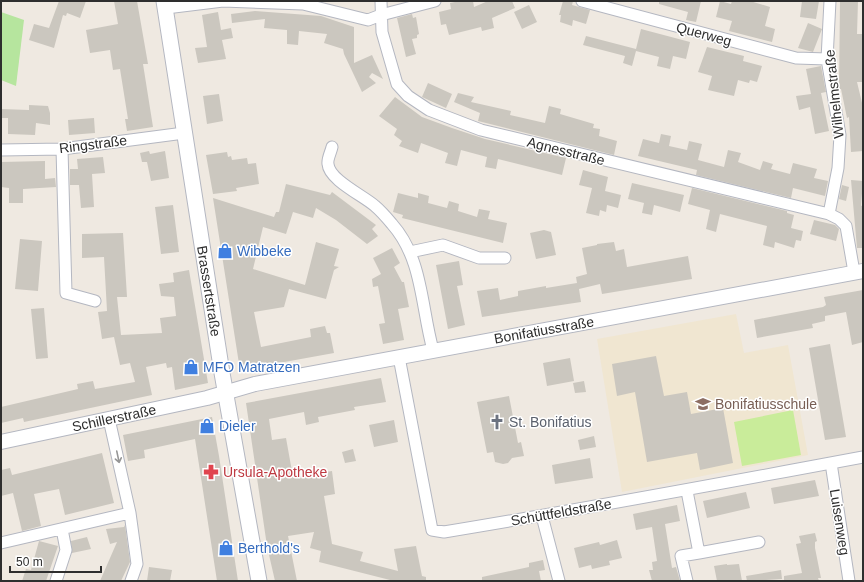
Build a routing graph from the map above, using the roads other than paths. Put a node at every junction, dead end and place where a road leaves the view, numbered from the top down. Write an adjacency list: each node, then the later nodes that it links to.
1 (381, 1): 6 (street, Agnesstraße)
2 (435, 1): 6 (street)
3 (582, 1): 7 (street, Querweg)
4 (830, 1): 7 (street, Wilhelmstraße)
5 (165, 4): 6 (street); 8 (main road, Brassertstraße)
6 (381, 15): 12 (street, Agnesstraße)
7 (827, 59): 12 (street, Wilhelmstraße)
8 (184, 132): 10 (street, Ringstraße); 19 (main road, Brassertstraße)
9 (332, 147): 13 (street)
10 (62, 149): 11 (street, Ringstraße); 16 (street)
11 (1, 150)
12 (829, 214): 15 (street)
13 (410, 252): 14 (street); 17 (street)
14 (505, 258)
15 (859, 272): 17 (street, Bonifatiusstraße)
16 (95, 301)
17 (433, 350): 18 (street, Bonifatiusstraße)
18 (399, 357): 19 (street, Bonifatiusstraße); 26 (street, Schüttfeldstraße)
19 (226, 392): 20 (street, Schillerstraße); 33 (main road, Brassertstraße)
20 (109, 419): 21 (street, Schillerstraße); 25 (street, one-way to 25)
21 (1, 442)
22 (863, 457): 23 (street, Schüttfeldstraße)
23 (831, 463): 24 (street, Schüttfeldstraße); 36 (street, Luisenweg)
24 (687, 491): 26 (street, Schüttfeldstraße); 30 (street)
25 (130, 514): 27 (street); 32 (street)
26 (542, 516): 34 (street)
27 (62, 529): 29 (street); 31 (street)
28 (759, 542): 30 (street)
29 (1, 543)
30 (699, 553): 35 (street)
31 (56, 581)
32 (131, 581)
33 (259, 581)
34 (559, 581)
35 (687, 581)
36 (849, 581)

